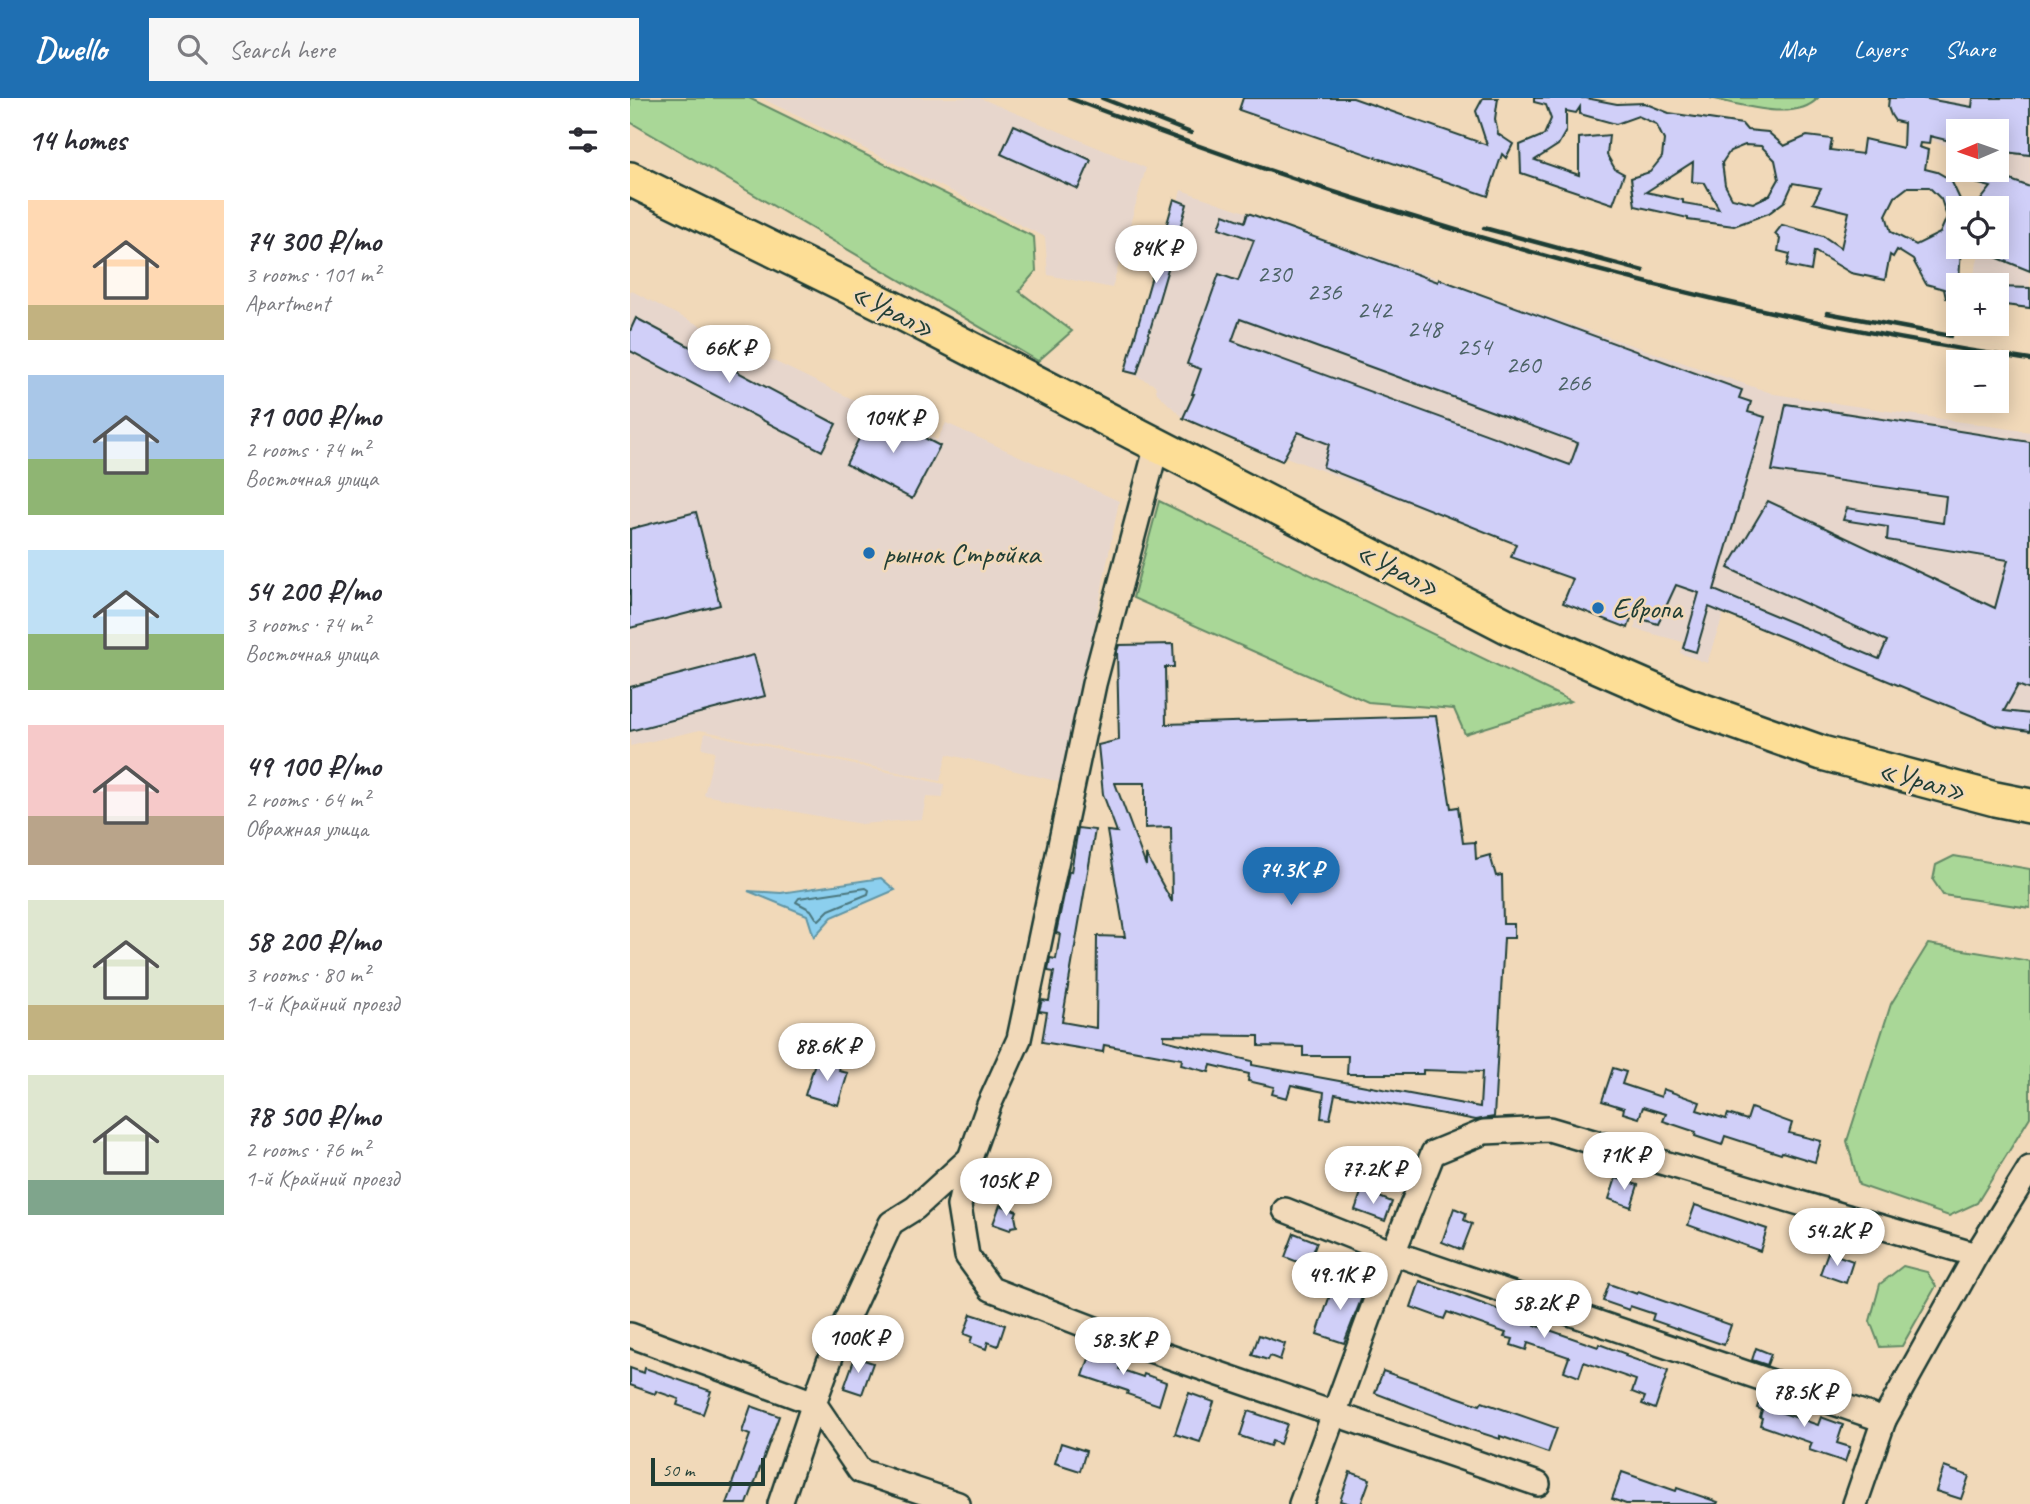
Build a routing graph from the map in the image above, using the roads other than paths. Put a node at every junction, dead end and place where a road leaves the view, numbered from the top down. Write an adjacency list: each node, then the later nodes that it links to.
1 (630, 161): 3 (highway, «Урал»)
2 (630, 179): 3 (highway, «Урал»)
3 (794, 261): 4 (highway, «Урал»)
4 (1157, 445): 5 (highway, «Урал»); 6 (street)
5 (2030, 806)
6 (970, 1158): 12 (street); 13 (street)
7 (2030, 1168): 10 (street)
8 (1285, 1210): 9 (street)
9 (1393, 1253): 10 (street); 13 (street); 14 (street)
10 (1976, 1255): 14 (street)
11 (630, 1335): 12 (street)
12 (814, 1403): 16 (street); 17 (street)
13 (1334, 1414): 15 (street); 18 (street)
14 (1884, 1420): 19 (street)
15 (1538, 1484)
16 (779, 1504)
17 (958, 1504)
18 (1301, 1504)
19 (1855, 1504)

